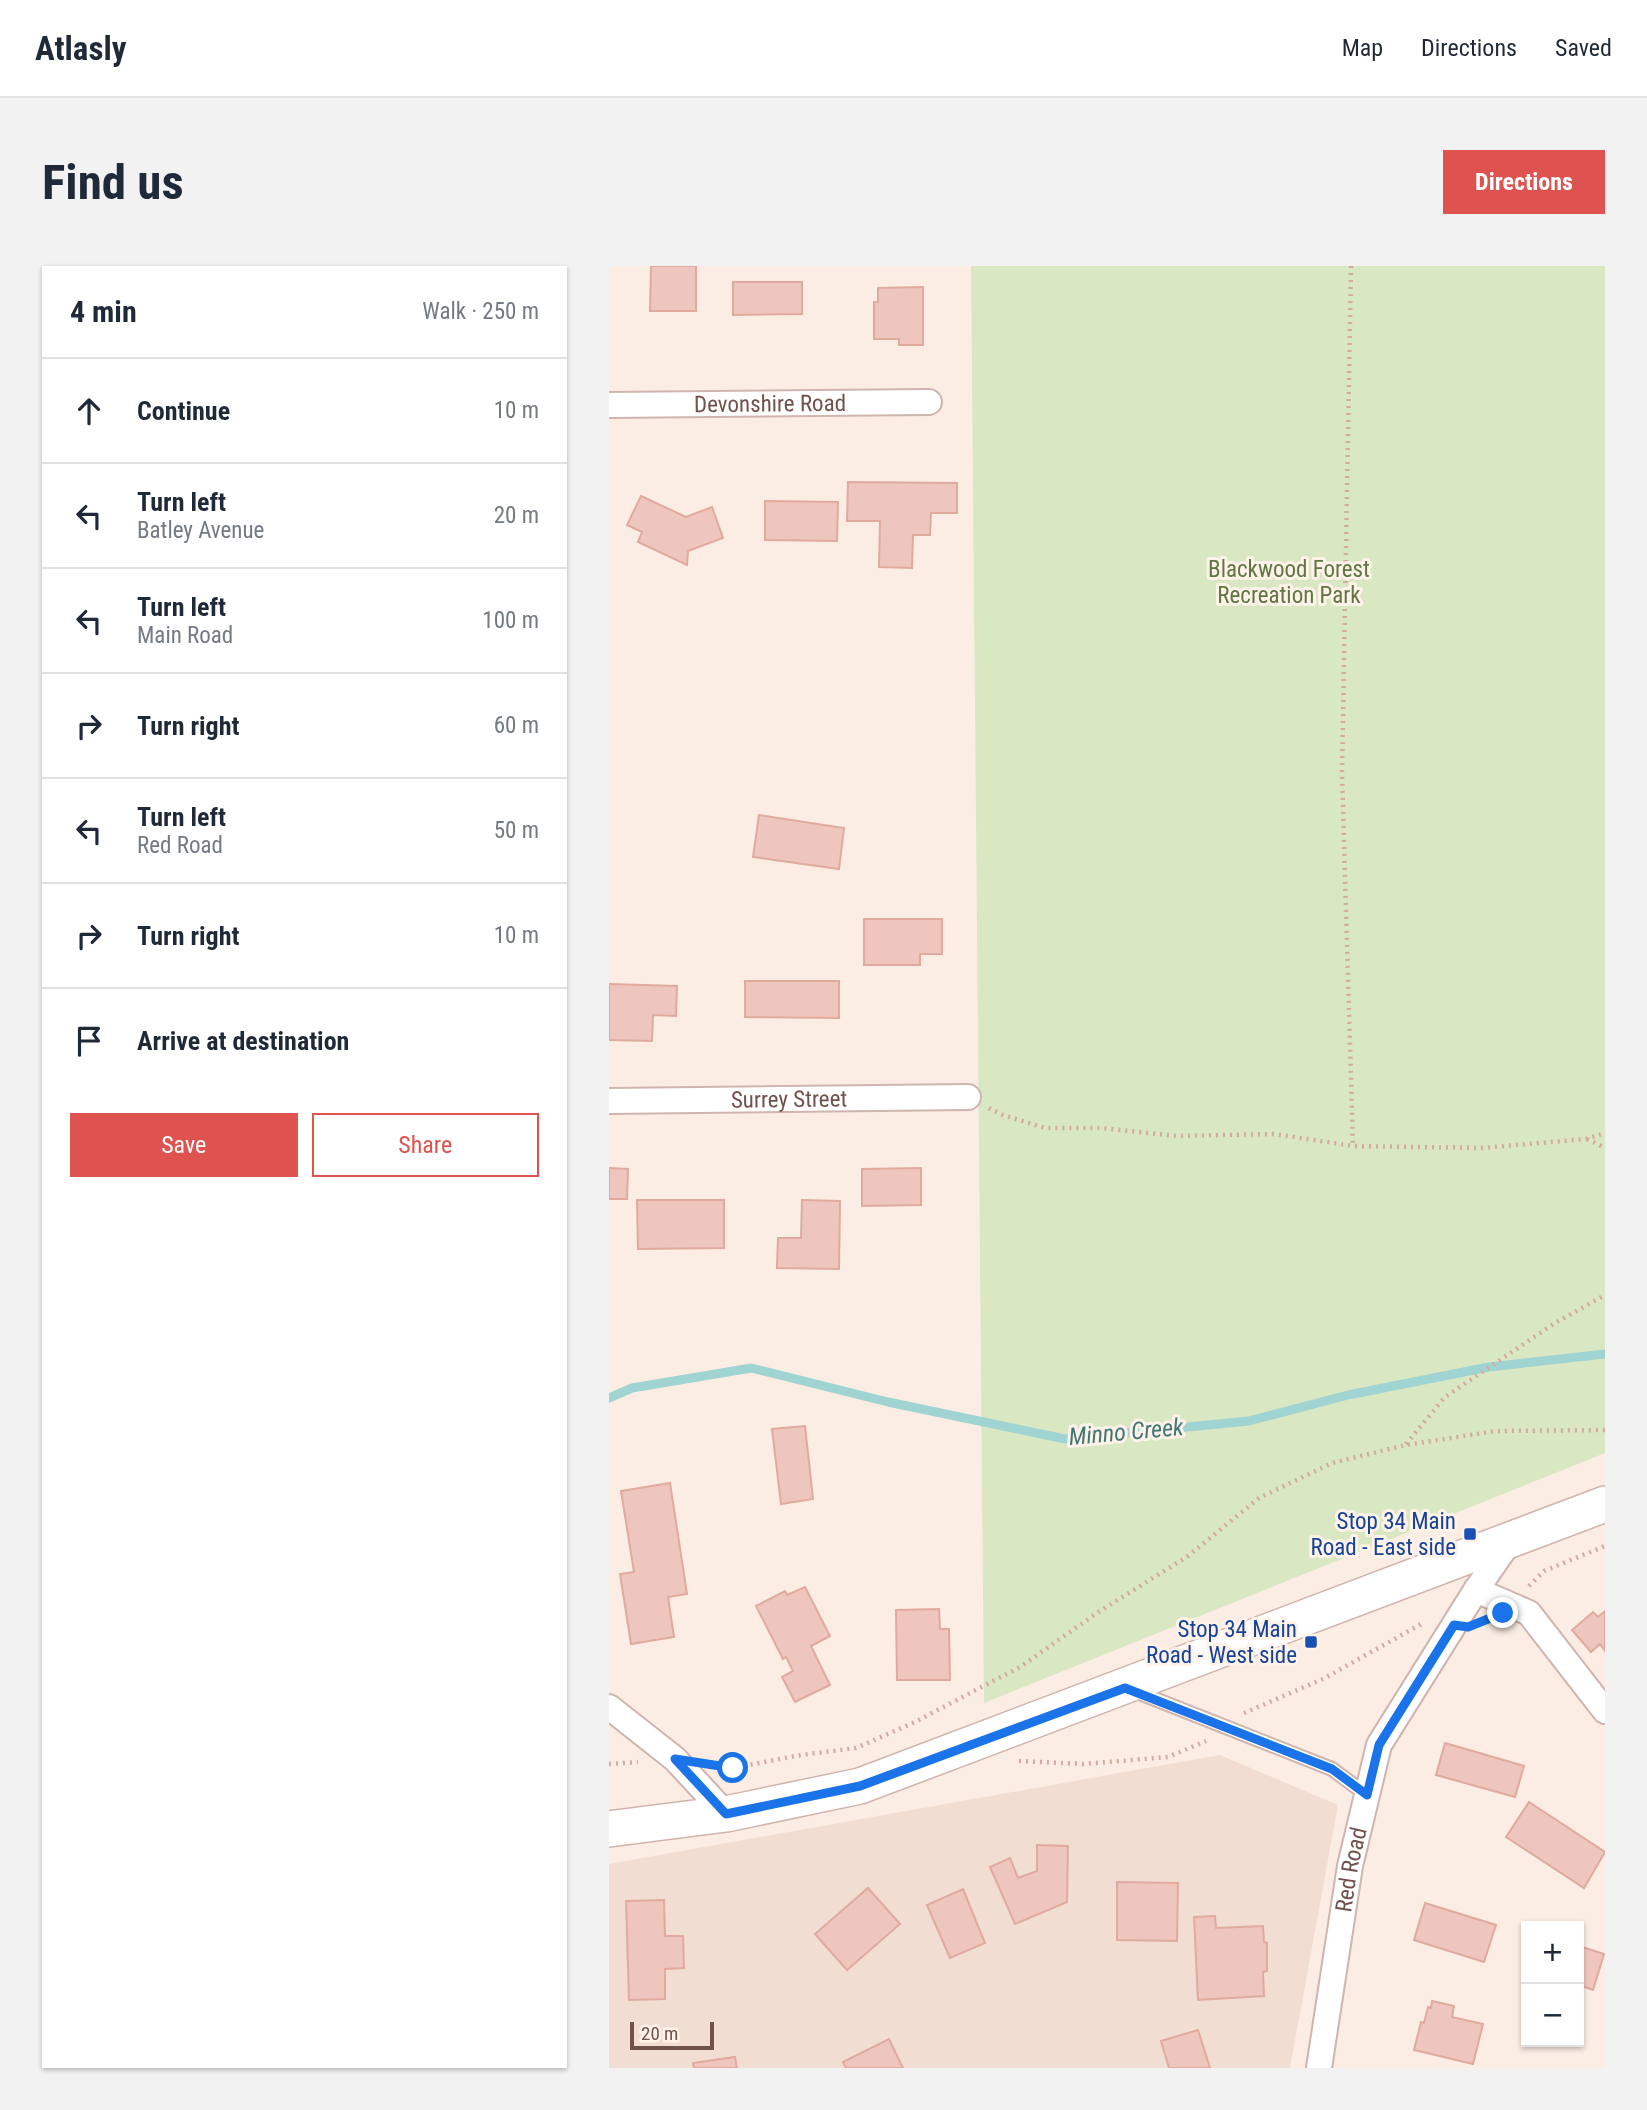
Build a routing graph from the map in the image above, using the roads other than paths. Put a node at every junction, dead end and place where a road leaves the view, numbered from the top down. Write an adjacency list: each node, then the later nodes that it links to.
1 (929, 402): 2 (street, Devonshire Road)
2 (609, 405)
3 (968, 1097): 4 (street, Surrey Street)
4 (609, 1101)
5 (1605, 1503): 6 (main road)
6 (1510, 1541): 7 (street, Red Road); 8 (main road)
7 (1476, 1590): 10 (street); 11 (street, Red Road)
8 (1125, 1688): 11 (lane); 12 (main road)
9 (609, 1707): 12 (street)
10 (1605, 1711)
11 (1367, 1795): 14 (street, Red Road)
12 (726, 1814): 13 (main road)
13 (609, 1829)
14 (1319, 2068)

